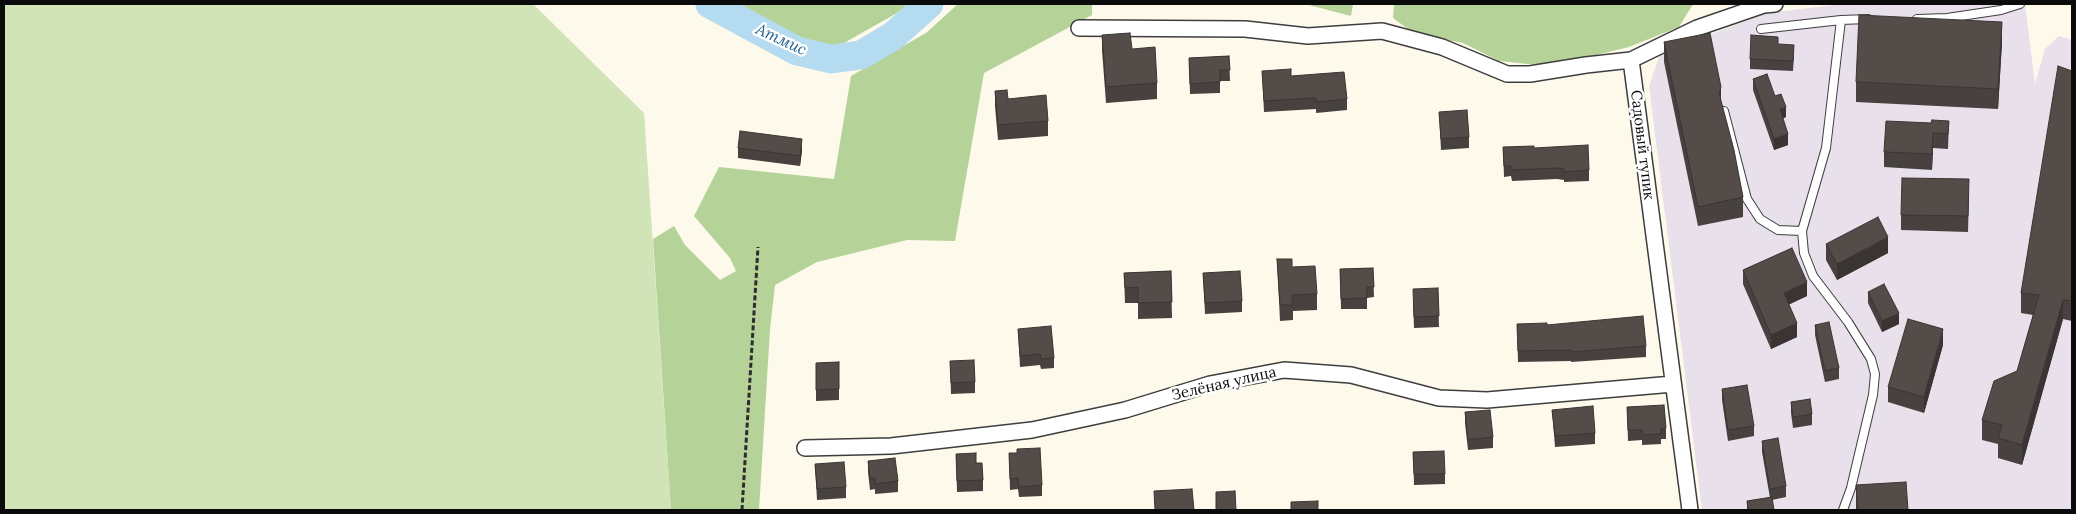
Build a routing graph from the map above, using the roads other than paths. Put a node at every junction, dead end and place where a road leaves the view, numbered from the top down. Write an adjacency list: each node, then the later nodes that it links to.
1 (1775, 4): 8 (street)
2 (2020, 4): 4 (lane)
3 (1880, 19): 5 (lane)
4 (1909, 19)
5 (1841, 20): 7 (lane); 10 (lane)
6 (1079, 28): 8 (street)
7 (1761, 29)
8 (1631, 60): 11 (street, Садовый тупик)
9 (1724, 111): 10 (lane)
10 (1802, 230): 14 (lane)
11 (1673, 384): 12 (street, Зелёная улица); 13 (street, Садовый тупик)
12 (805, 448)
13 (1690, 510)
14 (1843, 510)

